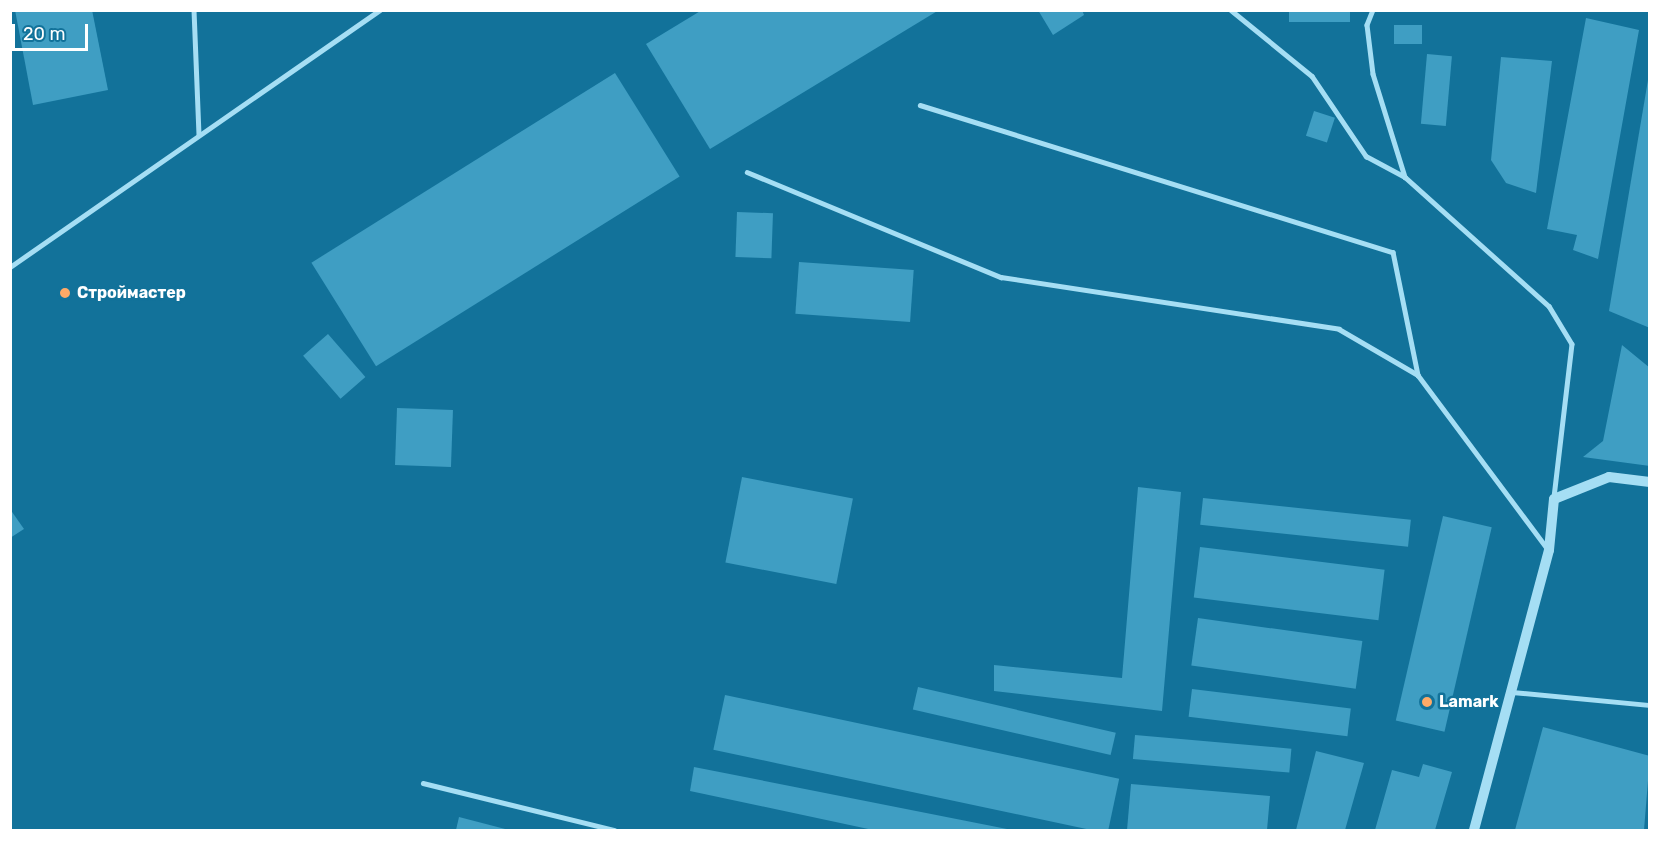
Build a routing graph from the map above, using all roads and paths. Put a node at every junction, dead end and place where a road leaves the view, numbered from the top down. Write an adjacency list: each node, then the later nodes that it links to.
1 (194, 10): 6 (lane)
2 (380, 10): 6 (lane)
3 (1231, 10): 8 (lane)
4 (1373, 10): 8 (lane)
5 (920, 105): 10 (lane)
6 (199, 135): 9 (lane)
7 (747, 172): 10 (lane)
8 (1405, 177): 12 (lane)
9 (10, 267)
10 (1418, 375): 13 (lane)
11 (1650, 482): 12 (street)
12 (1554, 499): 13 (street)
13 (1549, 550): 14 (street)
14 (1512, 692): 15 (lane); 18 (street)
15 (1650, 705)
16 (423, 783): 17 (lane)
17 (614, 831)
18 (1474, 831)

